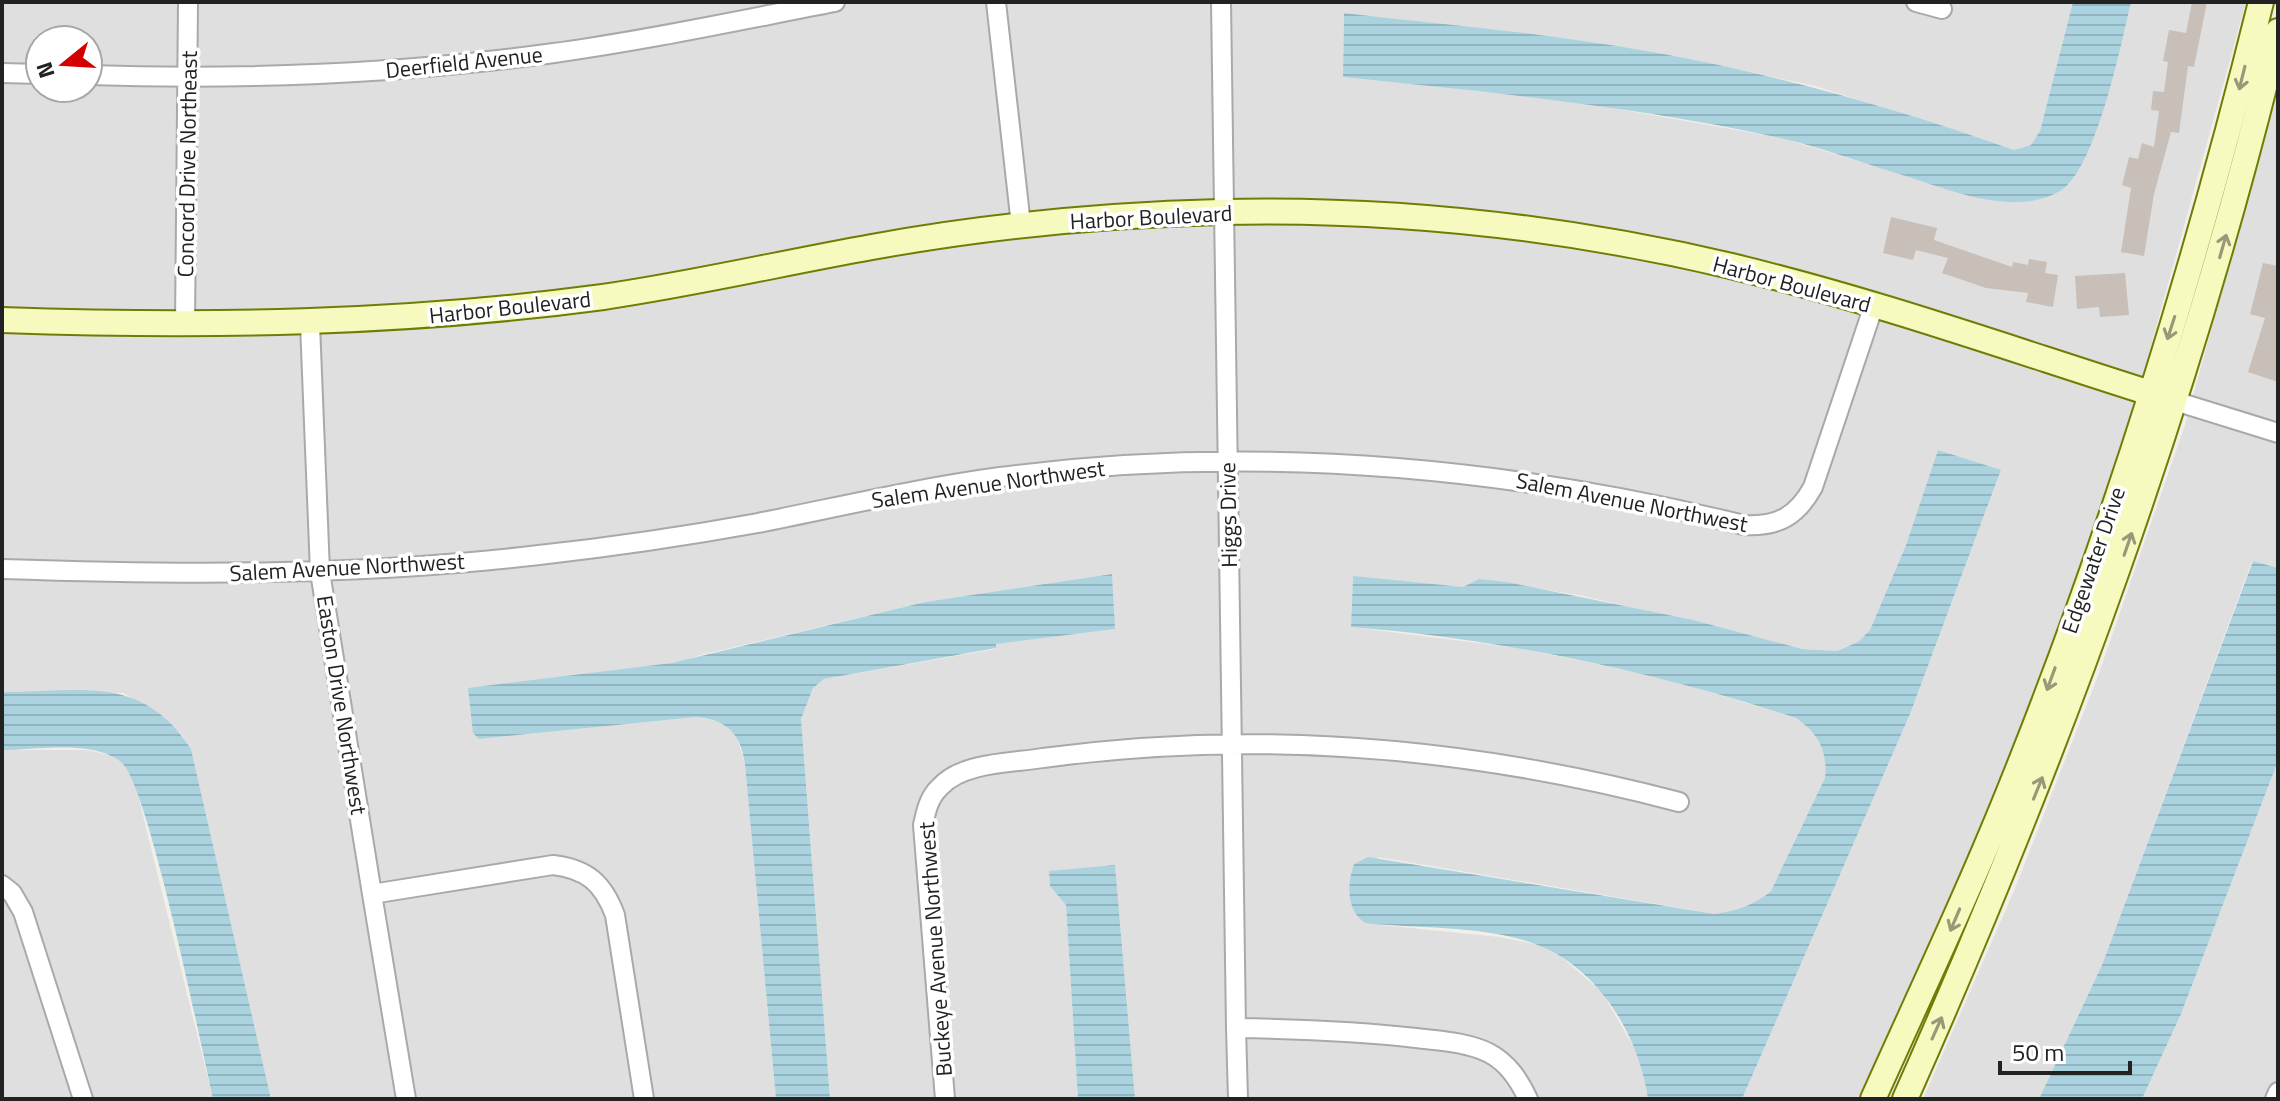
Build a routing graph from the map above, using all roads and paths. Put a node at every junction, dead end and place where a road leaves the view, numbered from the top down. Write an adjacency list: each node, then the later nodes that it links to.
1 (188, 2): 12 (street, Concord Drive Northeast)
2 (835, 2): 6 (street, Deerfield Avenue)
3 (996, 2): 14 (street)
4 (1221, 2): 13 (street, Higgs Drive)
5 (1916, 2): 7 (street)
6 (763, 8): 12 (street, Deerfield Avenue)
7 (1942, 9)
8 (2268, 19): 19 (street, Edgewater Drive, one-way to 19); 20 (street, Edgewater Drive, one-way to 8)
9 (2, 73): 10 (street)
10 (24, 74)
11 (104, 75): 12 (street, Deerfield Avenue)
12 (190, 78): 18 (street, Concord Drive Northeast)
13 (1224, 212): 14 (street, Harbor Boulevard); 15 (street, Harbor Boulevard); 22 (street, Higgs Drive)
14 (1021, 225): 17 (street, Harbor Boulevard)
15 (1874, 305): 19 (street, Harbor Boulevard); 22 (street, Salem Avenue Northwest)
16 (2, 320): 18 (street, Harbor Boulevard)
17 (310, 324): 18 (street, Harbor Boulevard); 24 (street, Easton Drive Northwest)
18 (185, 326)
19 (2150, 393): 20 (street, Harbor Boulevard); 37 (street, Edgewater Drive, one-way to 37)
20 (2175, 401): 21 (street, Harbor Boulevard); 38 (street, Edgewater Drive, one-way to 20)
21 (2278, 433)
22 (1227, 460): 24 (street, Salem Avenue Northwest); 25 (street, Higgs Drive)
23 (2, 569): 24 (street, Salem Avenue Northwest)
24 (320, 572): 28 (street, Easton Drive Northwest)
25 (1231, 744): 26 (street, Buckeye Avenue Northwest); 29 (street, Higgs Drive); 34 (street, Buckeye Avenue Northwest)
26 (1679, 802)
27 (2, 885): 31 (street)
28 (372, 894): 32 (street, Easton Drive Northwest); 33 (street)
29 (1236, 1028): 35 (street, Higgs Drive); 36 (street)
30 (2278, 1092): 39 (street)
31 (83, 1099)
32 (406, 1099)
33 (644, 1099)
34 (945, 1099)
35 (1238, 1099)
36 (1528, 1099)
37 (1873, 1099)
38 (1905, 1099)
39 (2275, 1099)

